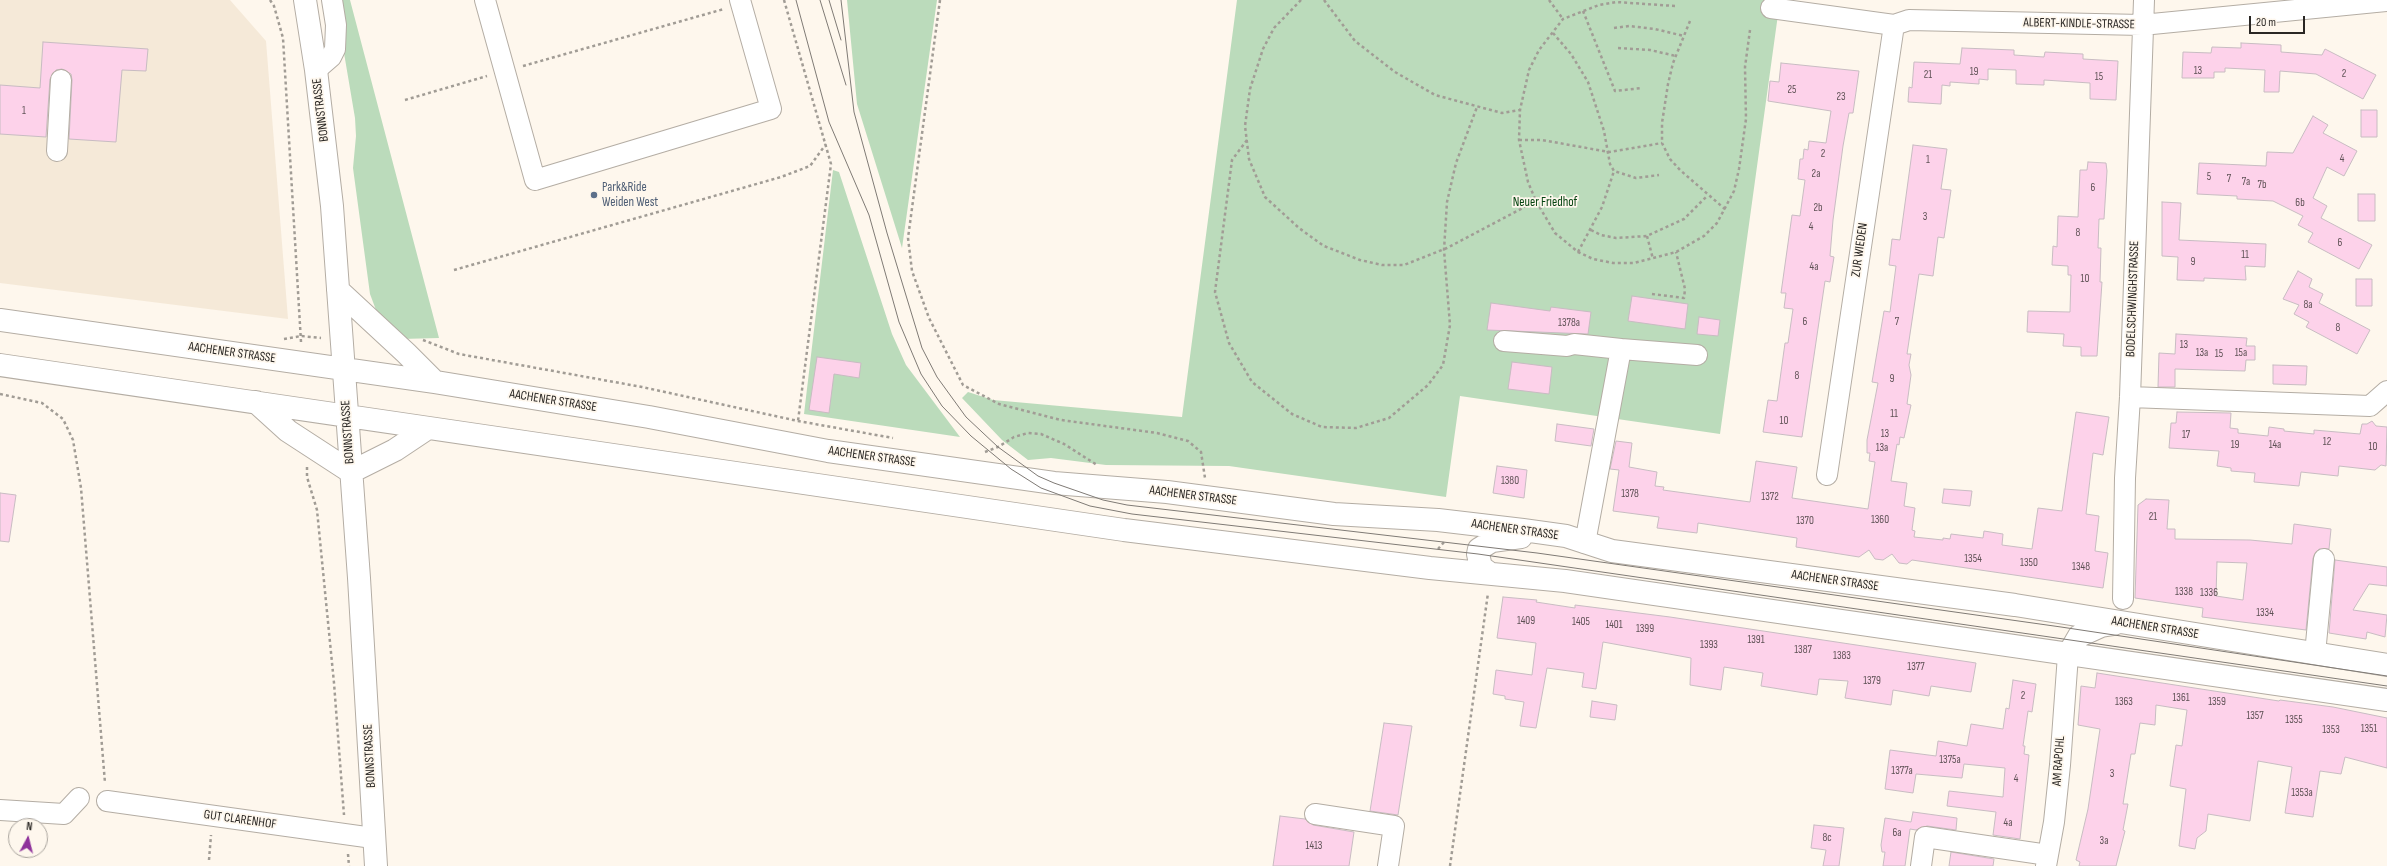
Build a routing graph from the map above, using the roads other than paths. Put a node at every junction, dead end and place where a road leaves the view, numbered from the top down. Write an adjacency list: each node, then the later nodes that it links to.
1 (305, 0): 10 (main road, BONNSTRASSE)
2 (332, 0): 10 (street)
3 (485, 0): 6 (street)
4 (2144, 0): 9 (street, BODELSCHWINGHSTRASSE)
5 (2387, 1): 9 (street, ALBERT-KINDLE-STRASSE)
6 (740, 2)
7 (1771, 8): 8 (street, ALBERT-KINDLE-STRASSE)
8 (1894, 25): 9 (street, ALBERT-KINDLE-STRASSE); 27 (street, ZUR WIEDEN)
9 (2142, 25): 22 (street, BODELSCHWINGHSTRASSE)
10 (316, 70): 13 (main road, BONNSTRASSE)
11 (61, 80): 12 (street)
12 (57, 151)
13 (338, 290): 19 (main road, BONNSTRASSE); 20 (main road)
14 (0, 320): 19 (main road, AACHENER STRASSE)
15 (1504, 341): 16 (street)
16 (1621, 349): 17 (street); 29 (street)
17 (1698, 355)
18 (0, 365): 23 (main road)
19 (343, 369): 20 (main road, AACHENER STRASSE); 24 (main road, BONNSTRASSE)
20 (435, 382): 28 (main road, AACHENER STRASSE)
21 (2387, 391): 22 (street)
22 (2130, 397): 32 (street, BODELSCHWINGHSTRASSE)
23 (256, 402): 24 (main road); 26 (main road)
24 (346, 415): 25 (main road); 26 (main road, BONNSTRASSE)
25 (428, 428): 26 (main road); 31 (main road)
26 (350, 472): 43 (main road, BONNSTRASSE)
27 (1827, 475)
28 (1544, 533): 29 (main road, AACHENER STRASSE); 31 (main road)
29 (1584, 543): 33 (main road, AACHENER STRASSE)
30 (2324, 559): 35 (street)
31 (1490, 581): 36 (main road)
32 (2123, 598)
33 (2050, 610): 34 (main road, AACHENER STRASSE); 36 (main road)
34 (2119, 622): 35 (main road, AACHENER STRASSE); 36 (main road)
35 (2315, 654): 37 (main road, AACHENER STRASSE)
36 (2068, 655): 38 (main road); 44 (street, AM RAPOHL)
37 (2387, 665)
38 (2387, 700)
39 (80, 798): 41 (street)
40 (107, 801): 43 (street, GUT CLARENHOF)
41 (0, 810)
42 (1315, 814): 46 (street)
43 (373, 838): 45 (main road, BONNSTRASSE)
44 (2047, 861): 47 (street)
45 (376, 866)
46 (1388, 866)
47 (1921, 866)

